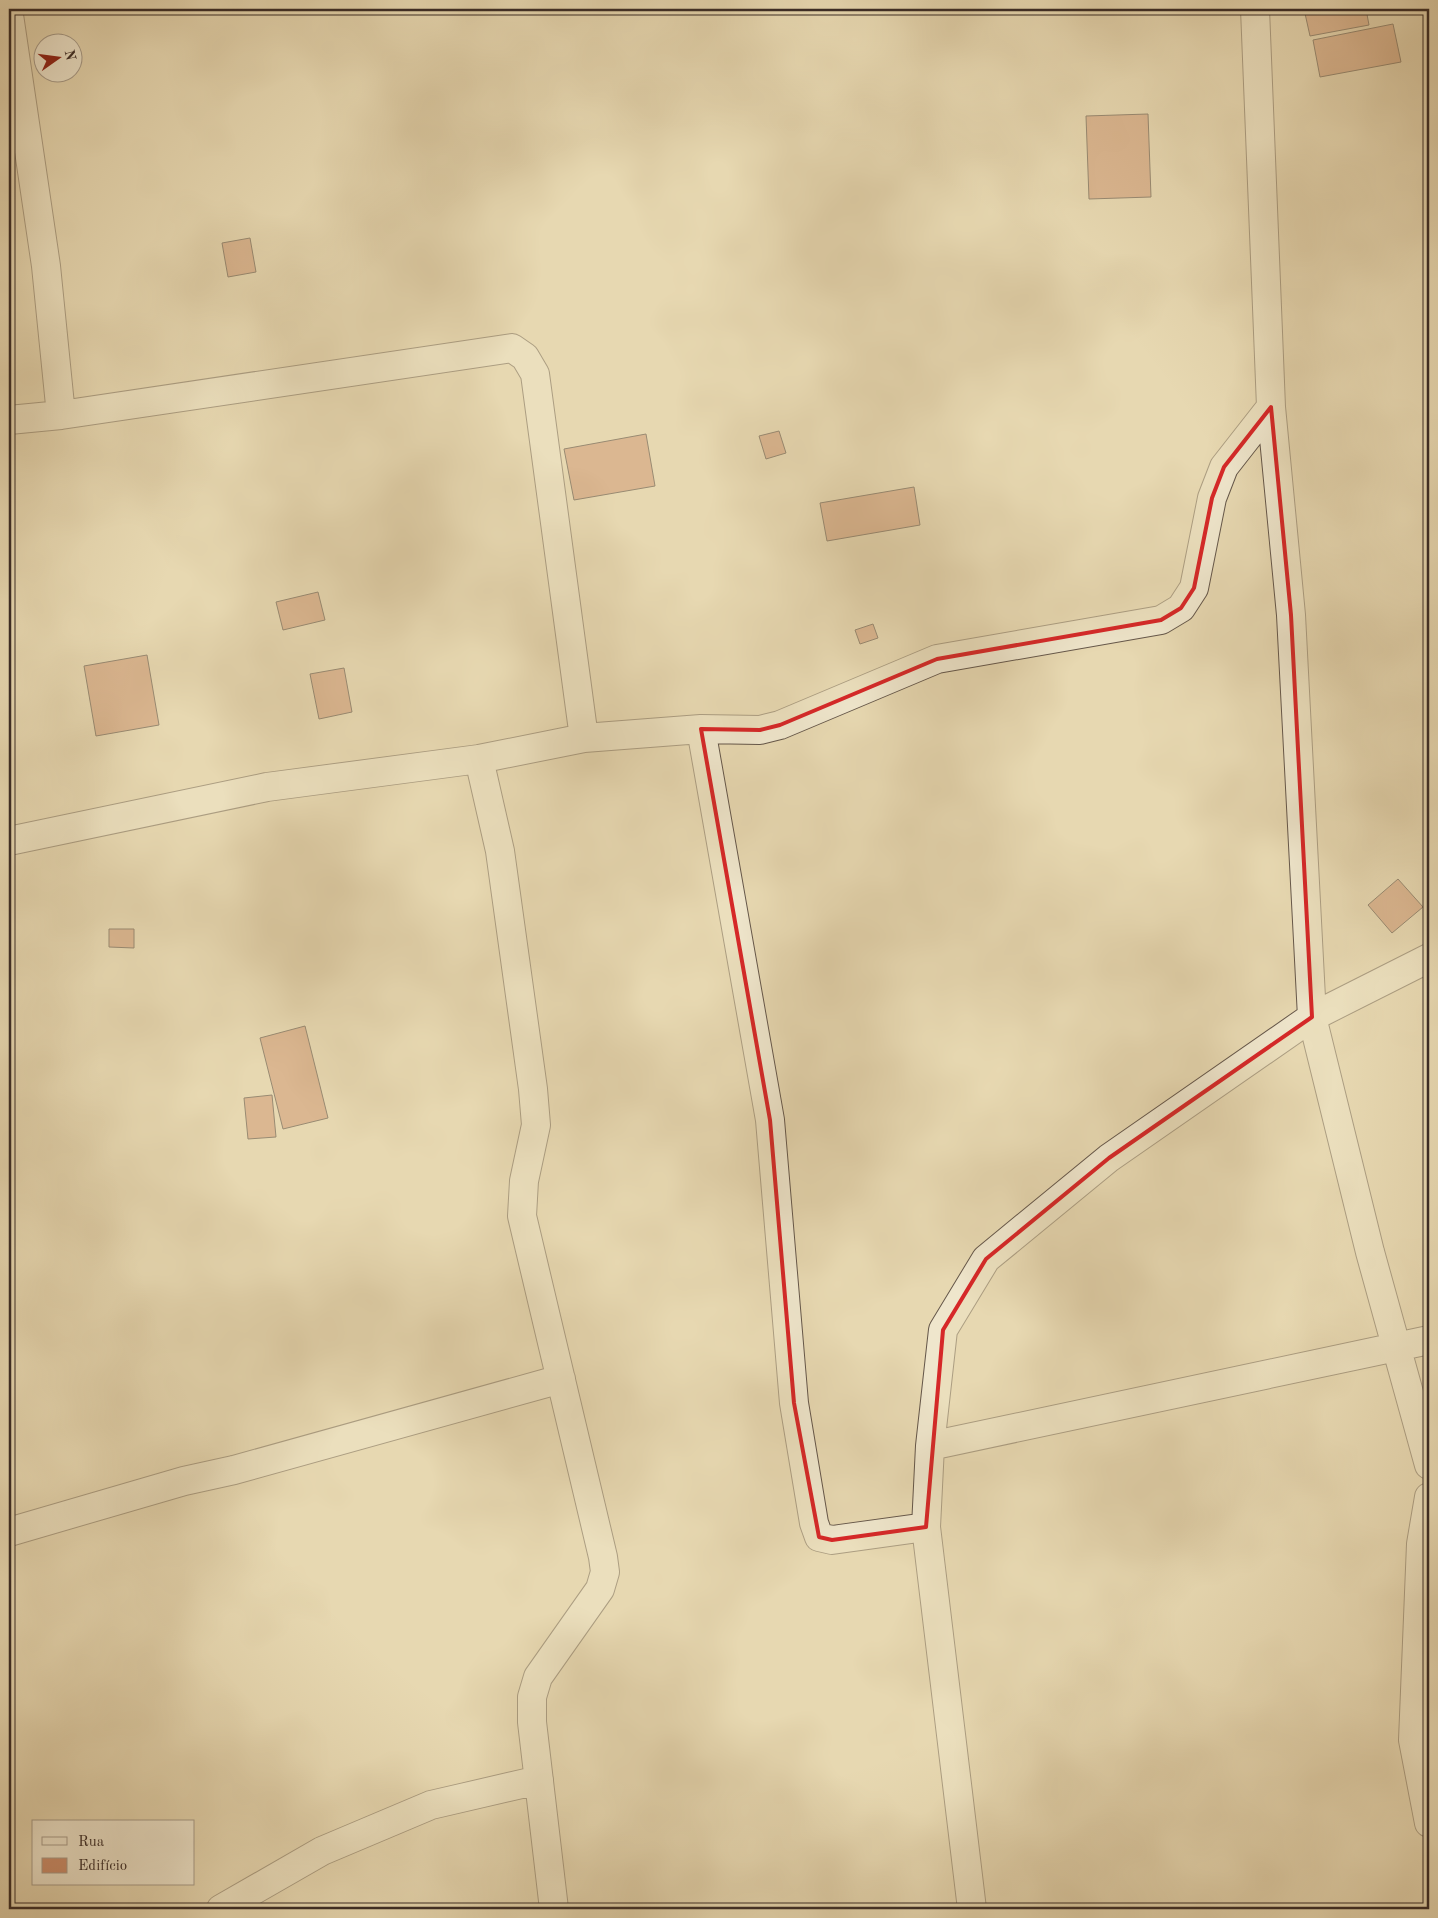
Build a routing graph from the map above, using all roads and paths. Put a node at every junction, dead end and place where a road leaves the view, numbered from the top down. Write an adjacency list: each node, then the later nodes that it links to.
1 (1256, 9): 3 (street)
2 (9, 15): 4 (street)
3 (1271, 407): 6 (street); 11 (street)
4 (61, 415): 5 (street); 7 (street)
5 (9, 420)
6 (700, 729): 7 (street); 18 (street)
7 (584, 738): 8 (street)
8 (479, 759): 9 (street); 14 (street)
9 (9, 841)
10 (1429, 958): 11 (street)
11 (1312, 1016): 13 (street); 15 (street)
12 (1429, 1340): 13 (street)
13 (1398, 1347): 15 (street); 16 (street)
14 (561, 1379): 19 (street); 20 (street)
15 (930, 1446): 18 (street)
16 (1429, 1465)
17 (1429, 1497): 21 (street)
18 (926, 1526): 24 (street)
19 (9, 1532)
20 (538, 1780): 22 (street); 23 (street)
21 (1429, 1822)
22 (221, 1909)
23 (554, 1909)
24 (972, 1909)

